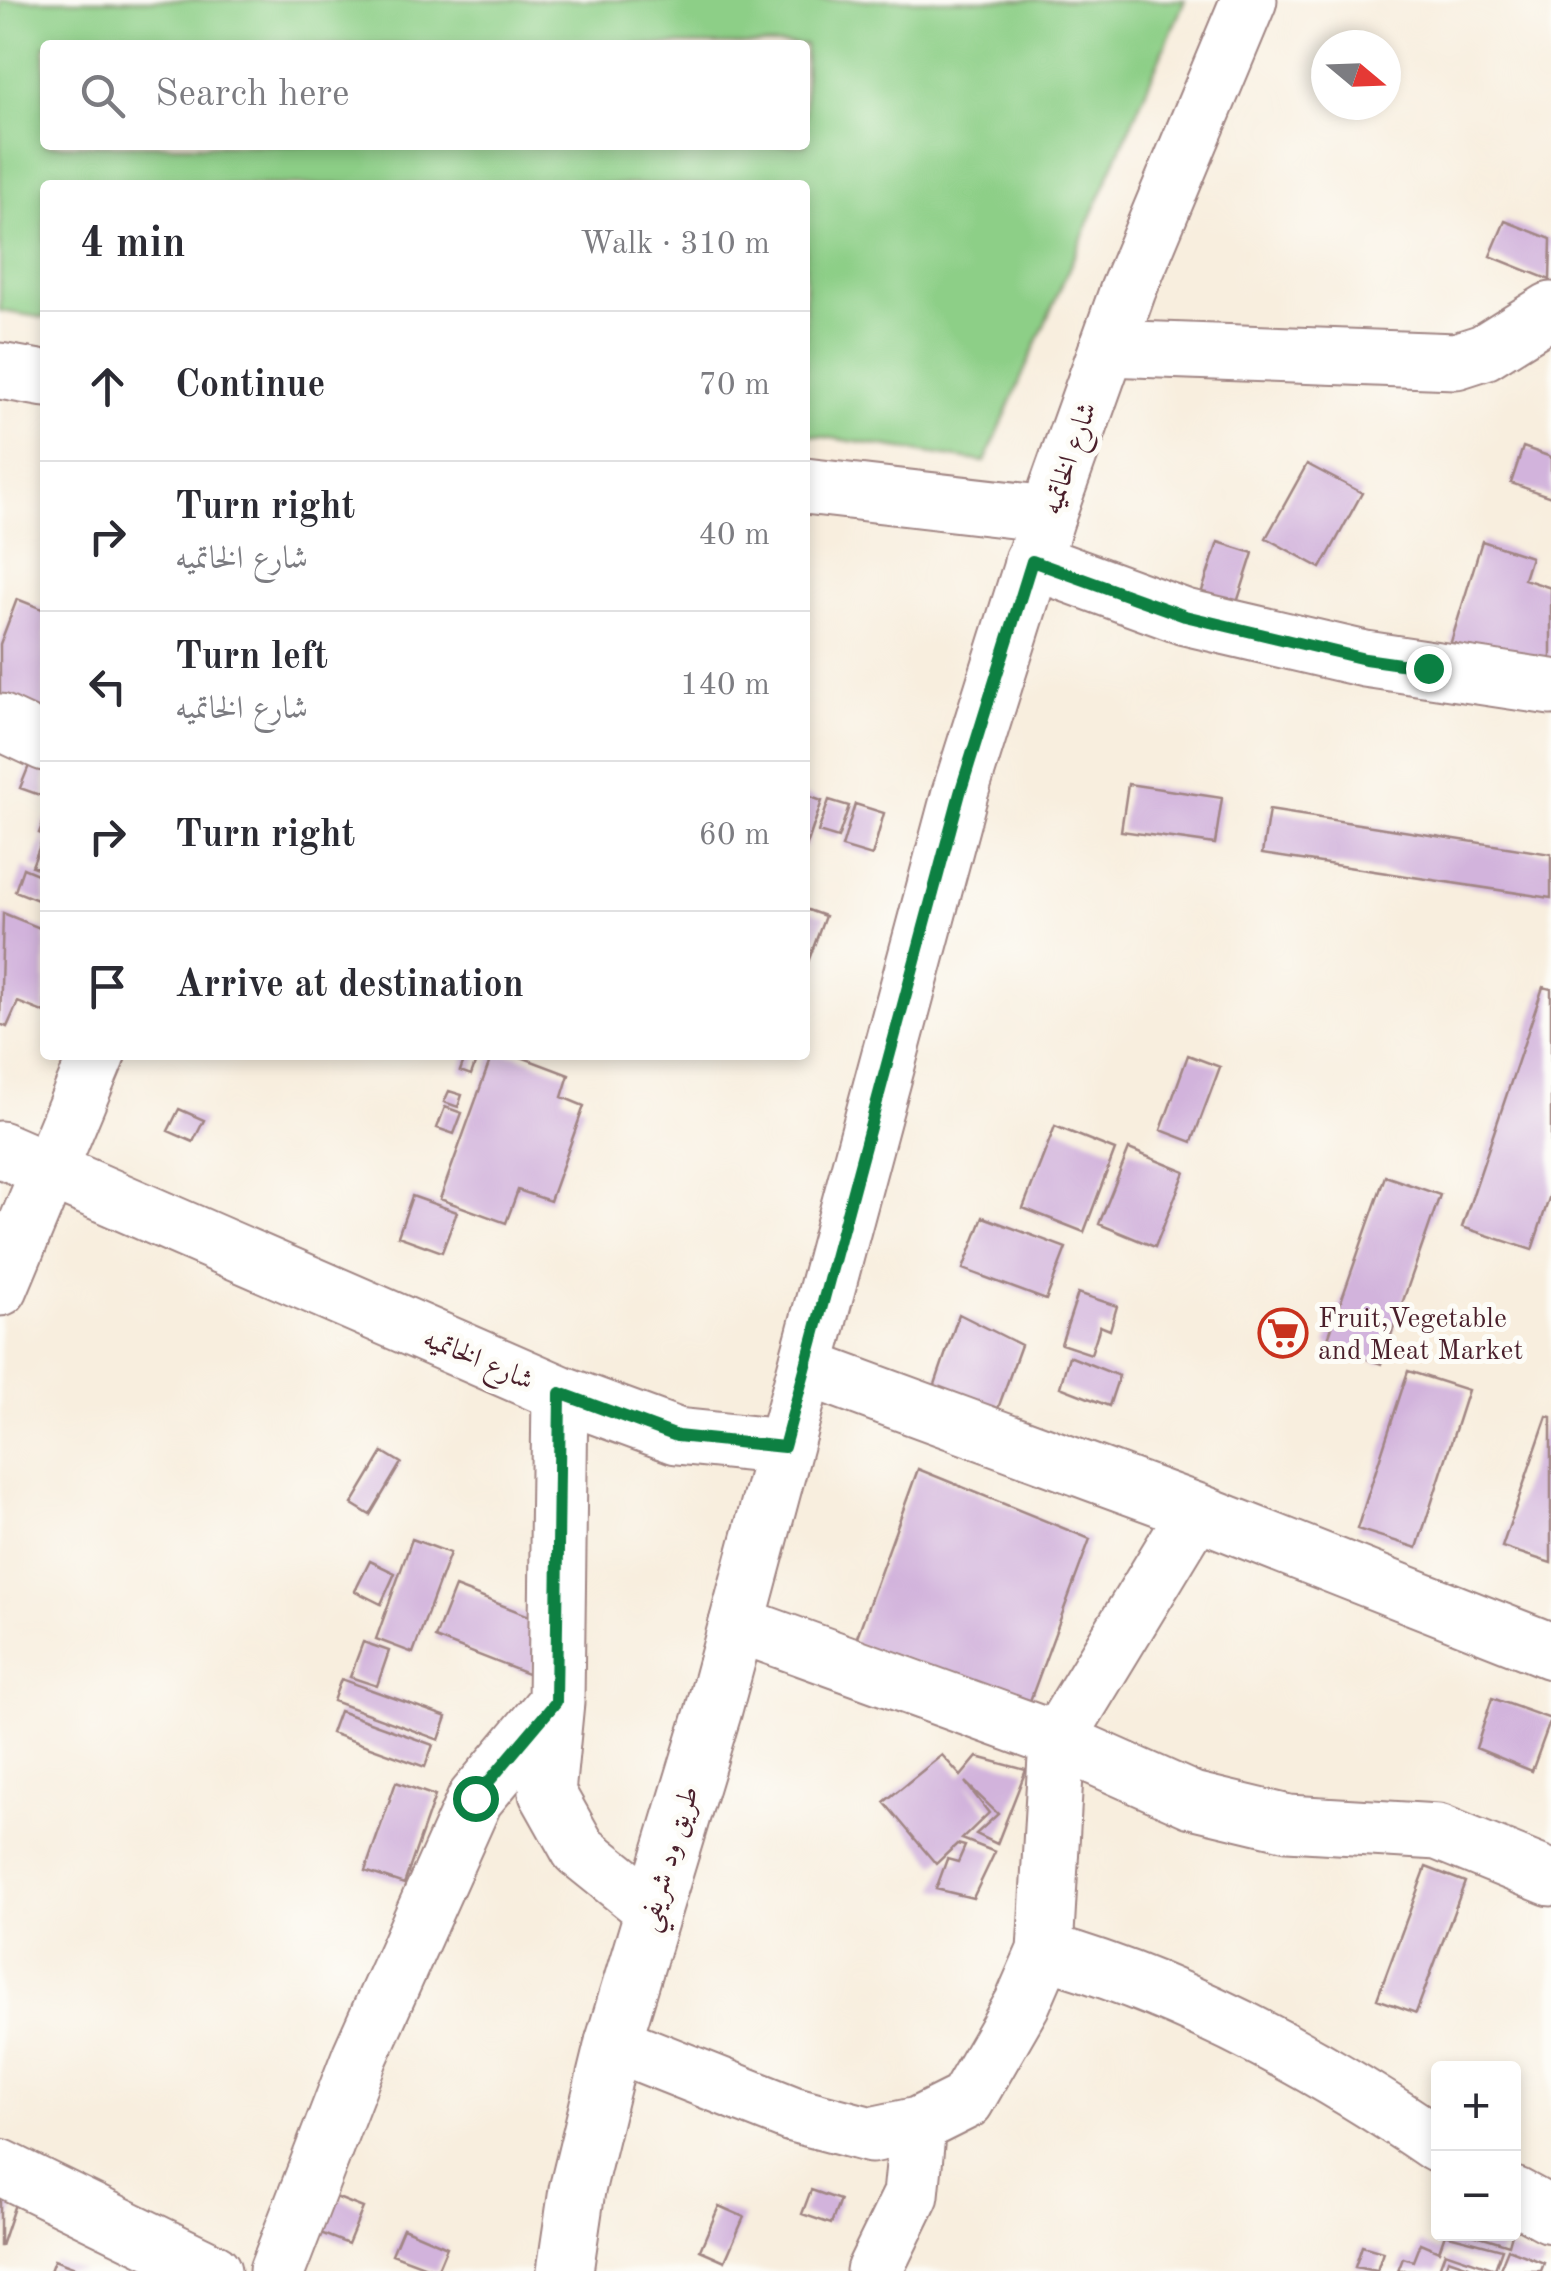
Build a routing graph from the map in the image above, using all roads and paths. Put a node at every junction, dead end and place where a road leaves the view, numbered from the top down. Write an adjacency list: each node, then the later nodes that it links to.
1 (1250, 0): 3 (street, شارع الخاتميه)
2 (1551, 310): 3 (street)
3 (1107, 348): 7 (street, شارع الخاتميه)
4 (0, 371): 5 (street)
5 (40, 378)
6 (810, 487): 7 (street)
7 (1040, 537): 8 (street); 14 (street, شارع الخاتميه)
8 (1551, 687)
9 (0, 722): 10 (street)
10 (40, 741)
11 (94, 1060): 12 (street)
12 (24, 1160): 13 (street); 15 (street, شارع الخاتميه)
13 (0, 1288)
14 (807, 1368): 16 (street, شارع الخاتميه); 17 (street)
15 (560, 1393): 16 (street, شارع الخاتميه); 20 (street)
16 (784, 1447): 18 (street, طريق ود شريفي)
17 (1196, 1511): 19 (street); 21 (street)
18 (738, 1624): 21 (street); 23 (street, طريق ود شريفي)
19 (1551, 1652)
20 (556, 1702): 23 (street); 32 (street)
21 (1057, 1740): 22 (street); 24 (street)
22 (1551, 1878)
23 (652, 1908): 25 (street, طريق ود شريفي)
24 (1045, 1951): 26 (street); 27 (street)
25 (612, 2043): 26 (street); 33 (street, طريق ود شريفي)
26 (918, 2125): 34 (street)
27 (1431, 2141)
28 (0, 2167): 31 (street)
29 (1521, 2198): 30 (street)
30 (1551, 2215)
31 (213, 2271)
32 (278, 2271)
33 (565, 2271)
34 (874, 2271)

